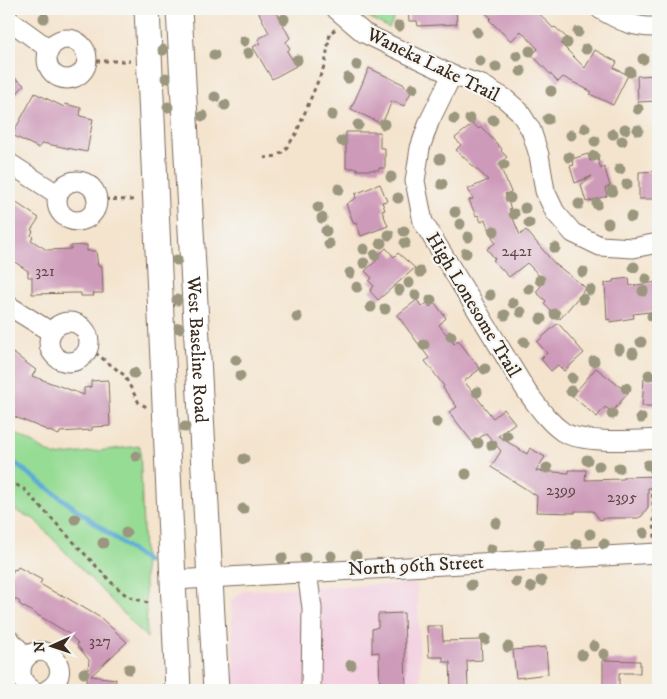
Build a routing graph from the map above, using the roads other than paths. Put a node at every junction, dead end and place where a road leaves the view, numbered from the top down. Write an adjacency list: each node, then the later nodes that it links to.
1 (147, 9): 18 (main road, West Baseline Road)
2 (179, 9): 17 (main road, West Baseline Road)
3 (600, 9): 6 (street)
4 (342, 14): 8 (street, Waneka Lake Trail)
5 (9, 20): 7 (street)
6 (658, 27)
7 (49, 49): 7 (street)
8 (452, 75): 11 (street, Waneka Lake Trail); 14 (street, High Lonesome Trail)
9 (9, 163): 10 (street)
10 (57, 194): 10 (street)
11 (658, 243)
12 (9, 306): 13 (street)
13 (51, 332): 13 (street)
14 (656, 445)
15 (657, 547): 16 (street, North 96th Street)
16 (307, 572): 17 (street, North 96th Street); 25 (street)
17 (209, 578): 18 (street, North 96th Street); 24 (main road, West Baseline Road)
18 (174, 580): 23 (main road, West Baseline Road)
19 (9, 639): 20 (street)
20 (26, 657): 21 (street); 22 (street)
21 (33, 690)
22 (48, 690)
23 (178, 690)
24 (216, 690)
25 (311, 690)

